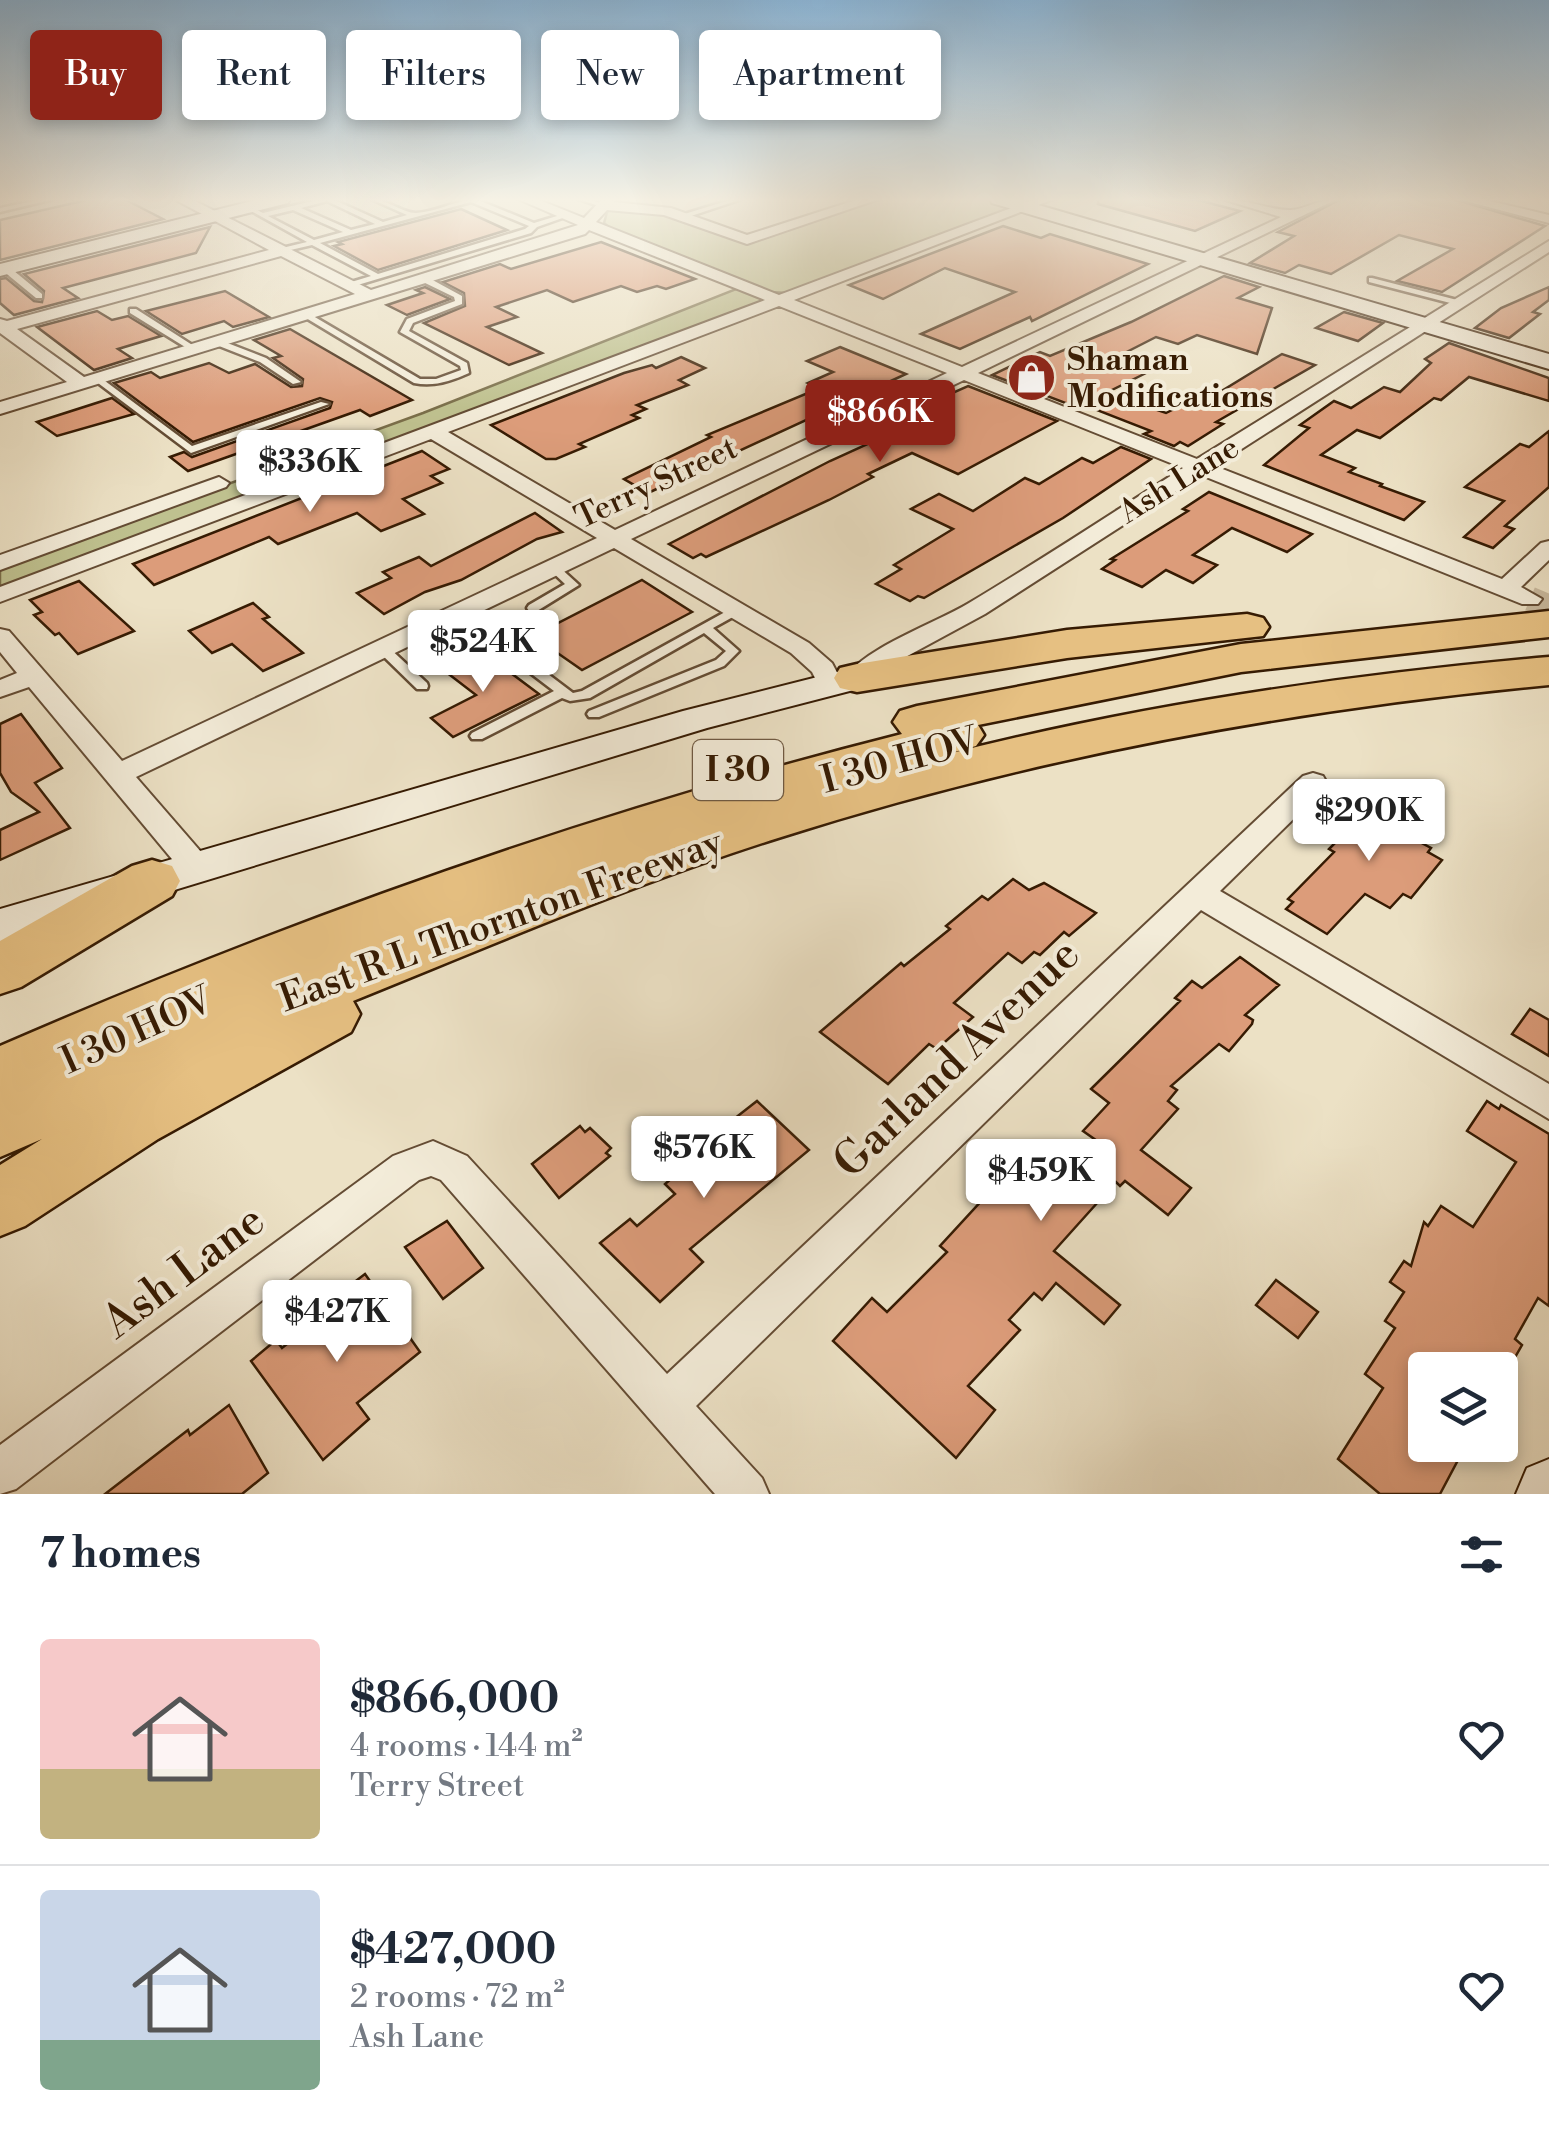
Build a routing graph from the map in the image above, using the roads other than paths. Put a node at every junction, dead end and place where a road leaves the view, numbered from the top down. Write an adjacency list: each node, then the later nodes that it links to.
1 (5, 269): 17 (lane)
2 (216, 269): 23 (street)
3 (321, 269): 15 (street)
4 (362, 269): 12 (lane)
5 (404, 269): 12 (lane)
6 (454, 269): 13 (street)
7 (701, 269): 18 (street)
8 (864, 269): 18 (street)
9 (1182, 269): 28 (street, Terry Street)
10 (1253, 269): 22 (main road)
11 (1512, 269): 19 (street, Ash Lane)
12 (378, 277): 15 (lane)
13 (424, 278): 16 (street); 21 (lane)
14 (1372, 280): 19 (lane)
15 (351, 285): 16 (street)
16 (370, 294): 21 (street)
17 (39, 296)
18 (782, 301): 28 (street); 33 (street)
19 (1458, 303): 22 (street, Ash Lane)
20 (133, 310): 25 (lane)
21 (305, 315): 24 (street)
22 (1430, 320): 26 (main road); 27 (main road); 34 (street, Ash Lane)
23 (2, 326): 29 (street)
24 (218, 342): 25 (street); 30 (lane)
25 (194, 348): 29 (street)
26 (1549, 349)
27 (1549, 362)
28 (962, 372): 34 (street); 36 (street, Terry Street)
29 (89, 380): 31 (lane); 32 (street)
30 (296, 382)
31 (324, 404)
32 (0, 408)
33 (432, 431): 36 (street); 40 (street)
34 (1200, 466): 44 (street); 50 (street, Ash Lane)
35 (220, 483): 38 (street)
36 (615, 539): 39 (street, Terry Street); 42 (street)
37 (1549, 548): 44 (street)
38 (0, 562)
39 (553, 567): 41 (lane); 43 (street, Terry Street)
40 (0, 594)
41 (533, 608)
42 (736, 610): 45 (lane); 50 (street)
43 (458, 612): 47 (street, Terry Street); 53 (lane)
44 (1532, 622): 50 (highway); 64 (highway, East R L Thornton Freeway / I 30); 65 (highway, I 30 HOV); 66 (highway, I 30 HOV)
45 (705, 628): 54 (lane); 55 (lane)
46 (0, 636): 49 (street)
47 (382, 648): 51 (lane); 57 (street, Terry Street)
48 (1549, 671): 59 (highway, East R L Thornton Freeway / I 30)
49 (34, 674): 52 (street); 57 (street)
50 (844, 681): 55 (main road)
51 (422, 686)
52 (0, 689)
53 (561, 693): 54 (lane); 56 (lane)
54 (586, 695): 55 (lane)
55 (601, 729): 60 (main road)
56 (477, 736)
57 (118, 774): 60 (street)
58 (1313, 783): 61 (street, Garland Avenue)
59 (649, 861): 68 (highway, East R L Thornton Freeway / I 30); 69 (highway)
60 (175, 874): 62 (main road); 63 (highway)
61 (1198, 893): 67 (street); 70 (street, Garland Avenue)
62 (0, 926)
63 (0, 970)
64 (0, 1042)
65 (0, 1076)
66 (0, 1092)
67 (1549, 1103)
68 (0, 1127)
69 (0, 1203)
70 (668, 1404): 71 (street, Ash Lane); 72 (street)
71 (0, 1472)
72 (746, 1494)

